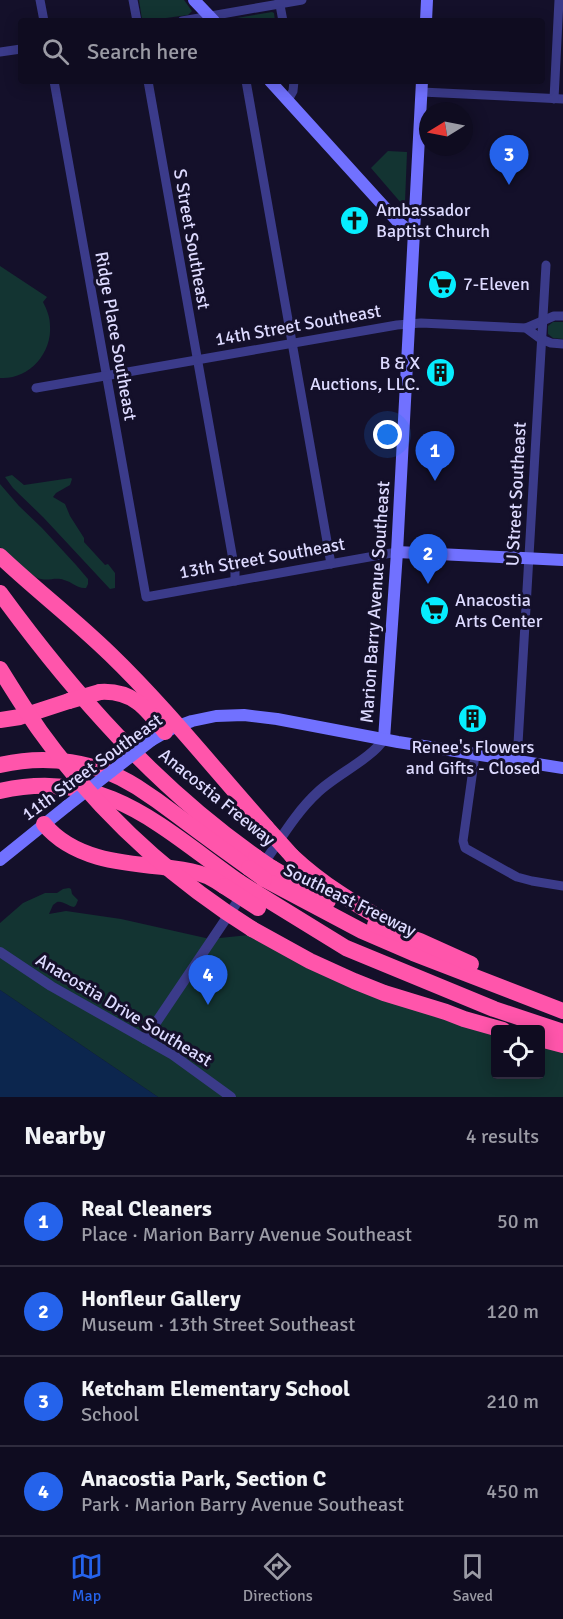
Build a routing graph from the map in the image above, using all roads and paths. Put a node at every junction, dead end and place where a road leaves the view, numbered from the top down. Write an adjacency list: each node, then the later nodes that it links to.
1 (40, 0): 8 (street)
2 (133, 0): 9 (street)
3 (194, 0): 10 (main road)
4 (302, 0): 7 (street)
5 (428, 0): 13 (main road)
6 (559, 0): 22 (street)
7 (280, 2): 11 (street); 12 (street)
8 (43, 18)
9 (136, 18)
10 (210, 18)
11 (215, 18)
12 (283, 18)
13 (426, 18)
14 (18, 49): 15 (street)
15 (0, 52)
16 (55, 84): 34 (street, Ridge Place Southeast)
17 (149, 84): 33 (street, S Street Southeast)
18 (247, 84): 31 (street)
19 (273, 84): 23 (main road)
20 (294, 84): 23 (street)
21 (422, 86): 22 (street); 24 (main road, Marion Barry Avenue Southeast)
22 (558, 99)
23 (288, 100): 24 (main road)
24 (414, 231): 28 (main road, Marion Barry Avenue Southeast)
25 (546, 265): 27 (street, U Street Southeast)
26 (563, 316): 27 (street)
27 (543, 320): 29 (street); 30 (street, U Street Southeast)
28 (409, 324): 29 (street, 14th Street Southeast); 31 (street, 14th Street Southeast); 36 (main road, Marion Barry Avenue Southeast)
29 (526, 328): 30 (street)
30 (541, 339): 32 (street); 38 (street, U Street Southeast)
31 (292, 343): 33 (street, 14th Street Southeast); 40 (street)
32 (563, 344)
33 (197, 360): 34 (street, 14th Street Southeast); 41 (street, S Street Southeast)
34 (106, 376): 35 (street, 14th Street Southeast); 43 (street, Ridge Place Southeast)
35 (36, 388)
36 (397, 552): 38 (main road, 13th Street Southeast); 40 (street, 13th Street Southeast); 47 (main road, Marion Barry Avenue Southeast)
37 (0, 556): 46 (highway)
38 (528, 558): 39 (main road, 13th Street Southeast); 49 (street, U Street Southeast)
39 (563, 560)
40 (331, 564): 41 (street, 13th Street Southeast)
41 (235, 581): 43 (street, 13th Street Southeast)
42 (0, 593): 55 (highway, Anacostia Freeway)
43 (147, 597)
44 (0, 669): 62 (highway, bridge)
45 (0, 720): 46 (highway, bridge)
46 (165, 733): 47 (main road); 53 (main road, 11th Street Southeast, bridge); 58 (highway, bridge)
47 (384, 739): 48 (main road); 64 (street, Marion Barry Avenue Southeast)
48 (475, 754): 49 (main road); 56 (street)
49 (517, 761): 51 (main road)
50 (0, 765): 55 (highway)
51 (563, 768)
52 (0, 791): 55 (highway)
53 (44, 824): 54 (main road, 11th Street Southeast); 55 (highway)
54 (0, 860)
55 (242, 873): 57 (highway, bridge); 57 (highway, Anacostia Freeway, bridge)
56 (563, 886)
57 (263, 887): 58 (highway, Anacostia Freeway); 61 (highway, Southeast Freeway); 63 (highway)
58 (420, 941): 60 (highway, Anacostia Freeway)
59 (0, 952): 64 (street, Anacostia Drive Southeast)
60 (563, 1003)
61 (563, 1011)
62 (491, 1026)
63 (563, 1032)
64 (145, 1039): 67 (street, Anacostia Drive Southeast)
65 (545, 1041): 66 (highway)
66 (563, 1045)
67 (231, 1097)

